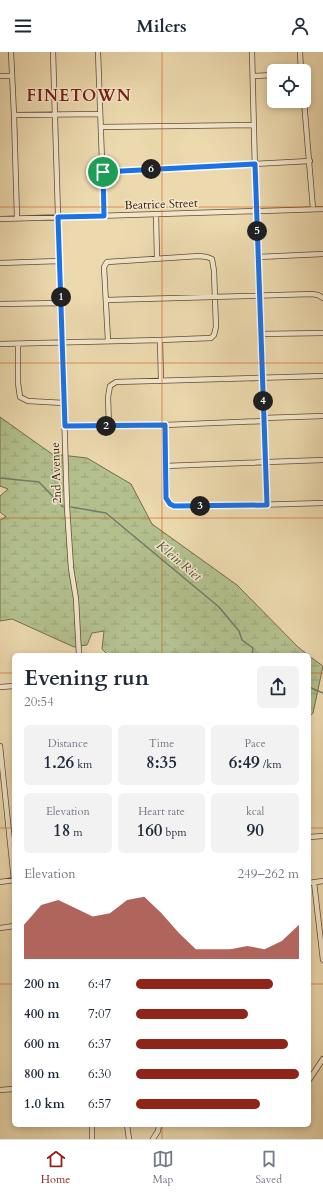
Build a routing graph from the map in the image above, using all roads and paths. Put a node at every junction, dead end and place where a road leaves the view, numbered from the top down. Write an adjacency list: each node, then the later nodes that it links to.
1 (11, 52): 9 (street)
2 (53, 52): 12 (street, 2nd Avenue)
3 (98, 52): 13 (street)
4 (252, 52): 10 (street)
5 (300, 52): 6 (street)
6 (301, 64)
7 (267, 75): 10 (street)
8 (0, 76): 9 (street)
9 (12, 76): 14 (street)
10 (253, 76): 15 (street)
11 (305, 108): 17 (street)
12 (55, 114): 13 (street); 14 (street); 25 (street, 2nd Avenue)
13 (100, 114): 16 (street)
14 (14, 115): 26 (street)
15 (254, 125): 16 (street); 18 (street)
16 (101, 127): 19 (street)
17 (310, 161): 18 (street); 20 (street)
18 (255, 164): 19 (street); 22 (street)
19 (103, 172): 24 (street)
20 (313, 209): 21 (street, Beatrice Street); 22 (street, Beatrice Street)
21 (323, 209)
22 (256, 211): 23 (street, Beatrice Street); 29 (street)
23 (156, 214): 24 (street, Beatrice Street); 30 (street)
24 (104, 216): 25 (street, Beatrice Street)
25 (58, 217): 26 (street, Beatrice Street); 31 (street, 2nd Avenue)
26 (17, 218): 27 (street, Beatrice Street)
27 (0, 219)
28 (323, 254): 29 (street)
29 (258, 256): 33 (street)
30 (157, 258): 34 (street); 36 (street)
31 (59, 261): 32 (street); 37 (street, 2nd Avenue)
32 (0, 263)
33 (259, 296): 34 (street); 35 (street); 39 (street)
34 (215, 297): 36 (street); 41 (street)
35 (323, 298)
36 (106, 300): 42 (street)
37 (61, 303): 38 (street); 43 (street, 2nd Avenue)
38 (0, 304)
39 (260, 334): 40 (street); 47 (street)
40 (323, 334)
41 (160, 340): 42 (street); 48 (street)
42 (108, 341): 43 (street)
43 (62, 342): 45 (street); 49 (street, 2nd Avenue)
44 (0, 344): 45 (street)
45 (18, 344): 49 (street)
46 (323, 376): 47 (street)
47 (262, 377): 48 (street); 51 (street)
48 (161, 380): 54 (street)
49 (64, 403): 53 (street, 2nd Avenue)
50 (323, 416): 51 (street)
51 (264, 420): 52 (street); 56 (street)
52 (165, 425): 54 (street); 57 (street)
53 (65, 426): 54 (street); 60 (street, 2nd Avenue)
54 (109, 426)
55 (323, 460): 56 (street)
56 (265, 463): 57 (street); 59 (street)
57 (165, 466): 59 (street)
58 (323, 503): 59 (street)
59 (267, 505)
60 (79, 653)
61 (12, 686): 62 (street)
62 (0, 687)
63 (0, 746): 66 (street)
64 (323, 836): 65 (street)
65 (311, 837)
66 (12, 861)
67 (12, 880): 69 (street)
68 (323, 881): 70 (street)
69 (0, 882)
70 (312, 882): 73 (street)
71 (12, 926): 72 (street)
72 (0, 928)
73 (323, 960)
74 (323, 1059): 75 (street)
75 (311, 1077)
76 (12, 1089): 77 (street)
77 (0, 1090)
78 (92, 1127): 81 (street)
79 (127, 1127): 82 (street)
80 (159, 1127): 83 (street)
81 (92, 1139)
82 (129, 1139)
83 (153, 1139)

